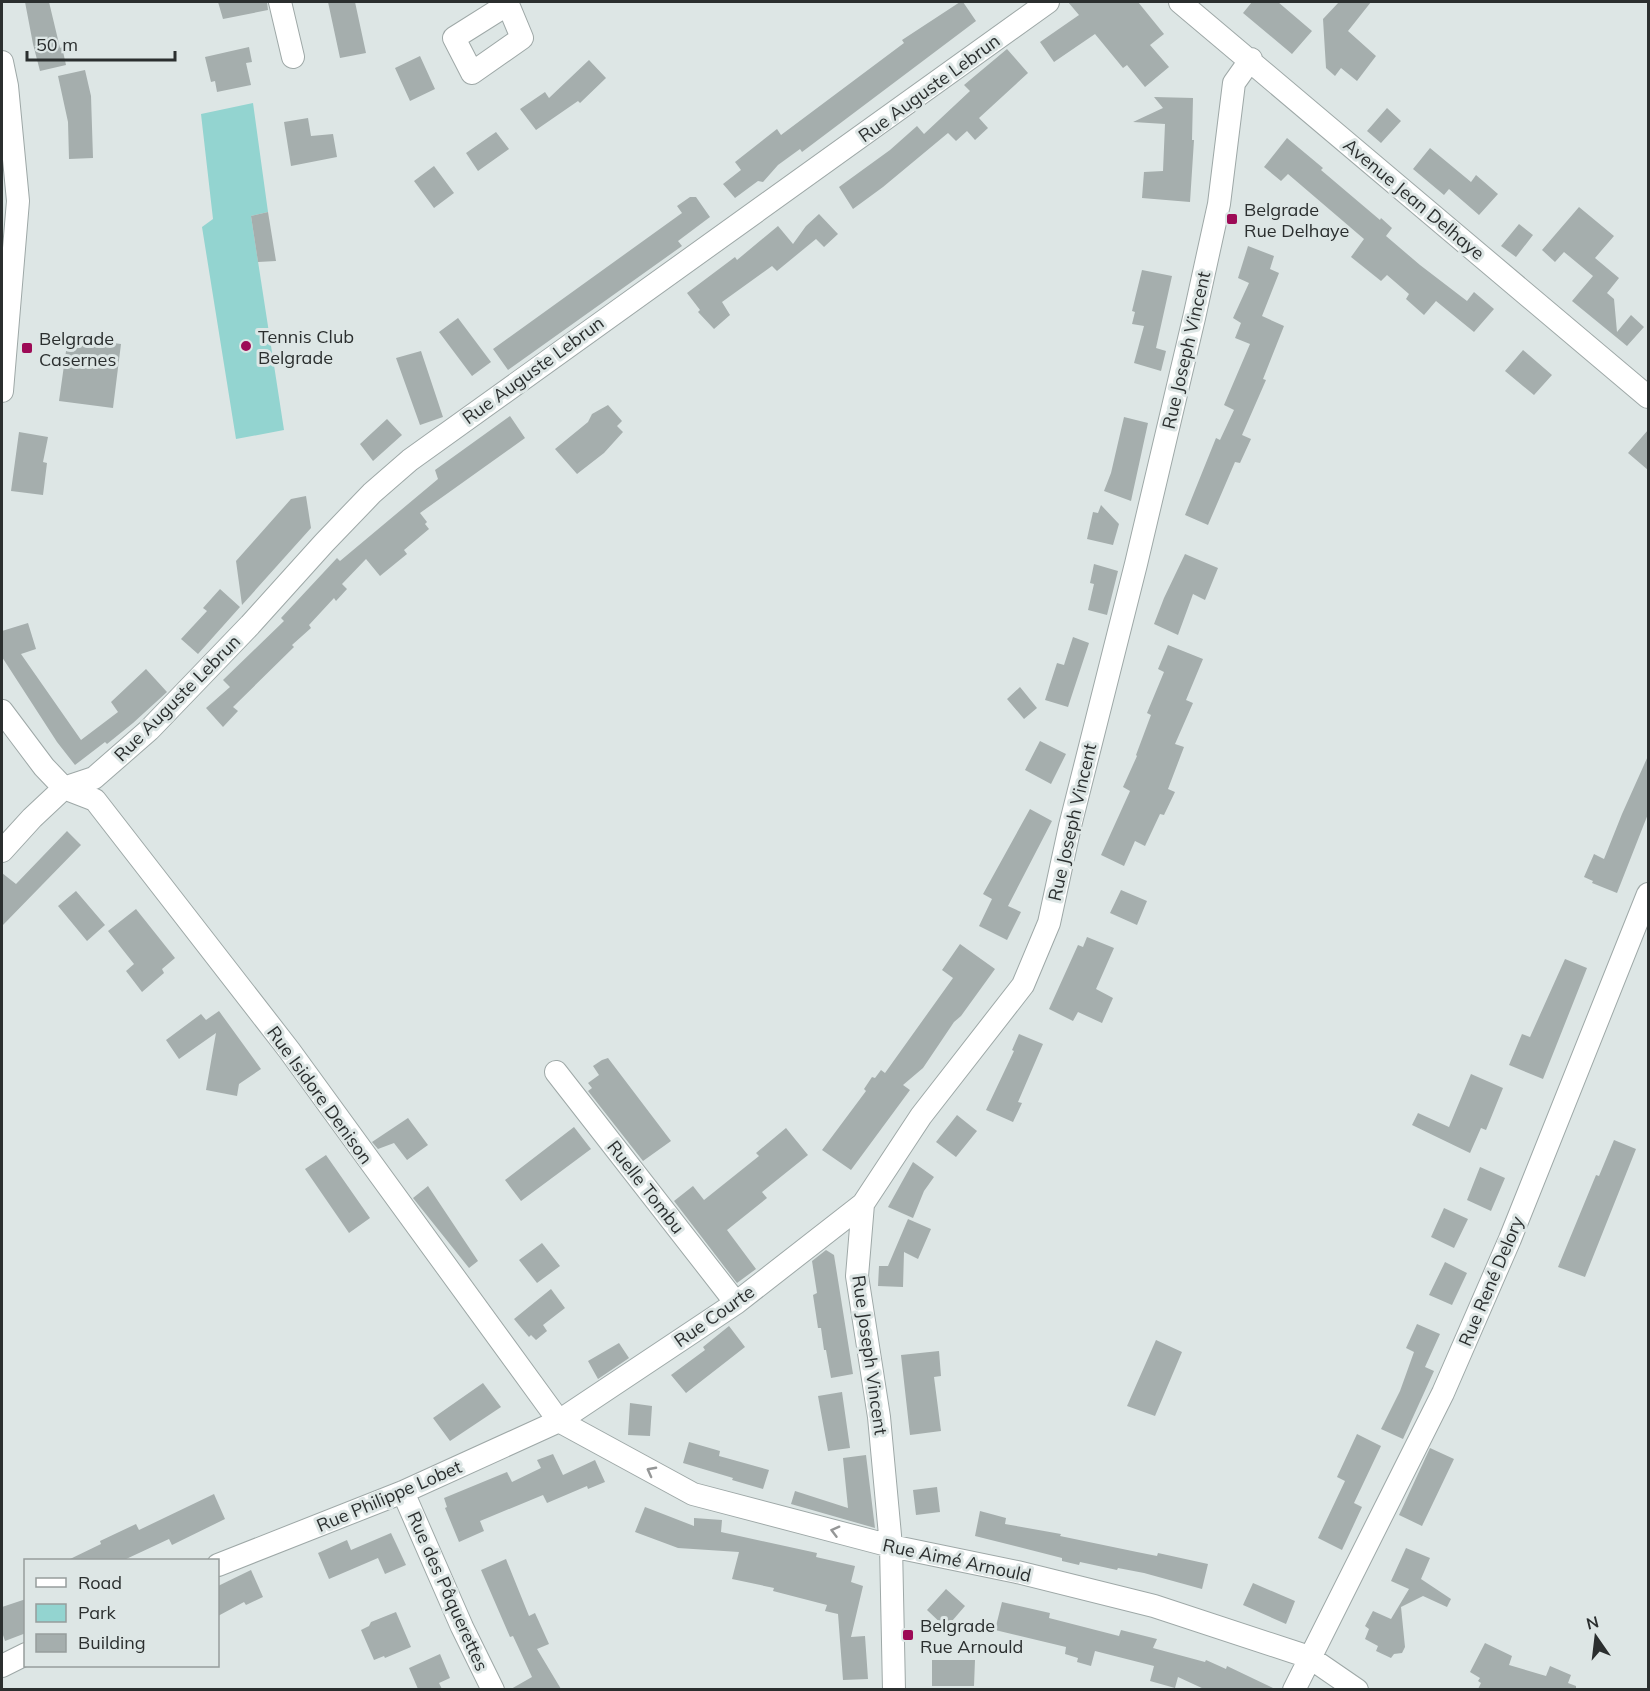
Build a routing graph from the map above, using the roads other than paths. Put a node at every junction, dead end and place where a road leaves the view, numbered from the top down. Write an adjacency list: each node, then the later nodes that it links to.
1 (280, 2): 4 (street)
2 (1048, 2): 10 (street, Rue Auguste Lebrun)
3 (1180, 2): 5 (street, Avenue Jean Delhaye)
4 (292, 57)
5 (1251, 59): 8 (street, Avenue Jean Delhaye); 14 (street, Rue Joseph Vincent)
6 (2, 62): 7 (street)
7 (2, 391)
8 (1648, 397)
9 (2, 711): 10 (street)
10 (64, 788): 11 (street); 16 (street, Rue Isidore Denison)
11 (2, 851)
12 (1648, 894): 21 (street, Rue René Delory)
13 (556, 1072): 15 (street, Ruelle Tombu)
14 (863, 1204): 15 (street, Rue Courte); 18 (street, Rue Joseph Vincent)
15 (736, 1303): 16 (street, Rue Courte)
16 (559, 1421): 17 (street, Rue Philippe Lobet); 18 (street, Rue Aimé Arnould, one-way to 16)
17 (403, 1492): 19 (street, Rue Philippe Lobet); 23 (street, Rue des Pâquerettes)
18 (891, 1546): 21 (street, Rue Aimé Arnould); 24 (street, Rue Joseph Vincent)
19 (219, 1565)
20 (24, 1655): 22 (street)
21 (1309, 1657): 25 (street, Rue René Delory); 26 (street, Rue Aimé Arnould)
22 (2, 1666)
23 (493, 1689)
24 (894, 1689)
25 (1294, 1689)
26 (1357, 1689)

